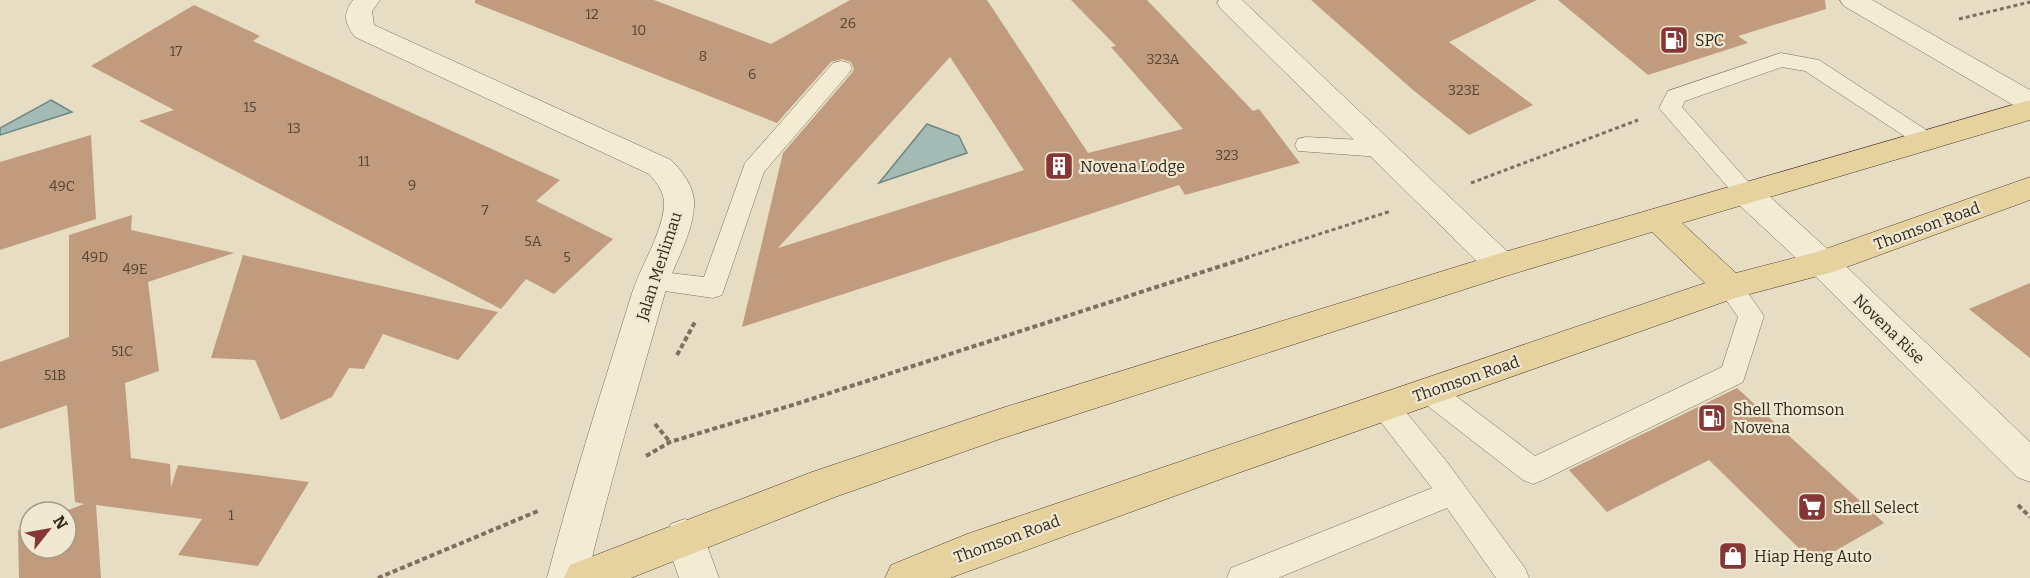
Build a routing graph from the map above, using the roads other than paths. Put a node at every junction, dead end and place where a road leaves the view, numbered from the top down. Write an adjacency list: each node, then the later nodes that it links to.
1 (367, 0): 15 (street, Jalan Merlimau)
2 (1853, 0): 5 (street)
3 (1230, 3): 9 (street)
4 (840, 68): 15 (lane)
5 (2030, 102)
6 (2030, 110): 7 (main road)
7 (1926, 140): 11 (main road); 11 (lane)
8 (1306, 145): 9 (lane)
9 (1381, 149): 14 (street)
10 (2030, 188): 13 (main road, Thomson Road)
11 (1747, 194): 12 (main road); 13 (street, Novena Rise)
12 (1656, 218): 14 (main road); 16 (main road)
13 (1822, 263): 16 (main road, Thomson Road); 19 (street, Novena Rise)
14 (1501, 265): 21 (main road)
15 (652, 281): 22 (street, Jalan Merlimau)
16 (1730, 287): 17 (main road, Thomson Road); 17 (lane)
17 (1430, 392): 18 (main road, Thomson Road)
18 (1386, 408): 20 (lane); 25 (main road, Thomson Road)
19 (2030, 466)
20 (1452, 493): 26 (lane); 27 (lane)
21 (685, 537): 23 (main road); 24 (street)
22 (567, 578)
23 (584, 578)
24 (699, 578)
25 (905, 578)
26 (1242, 578)
27 (1514, 578)

